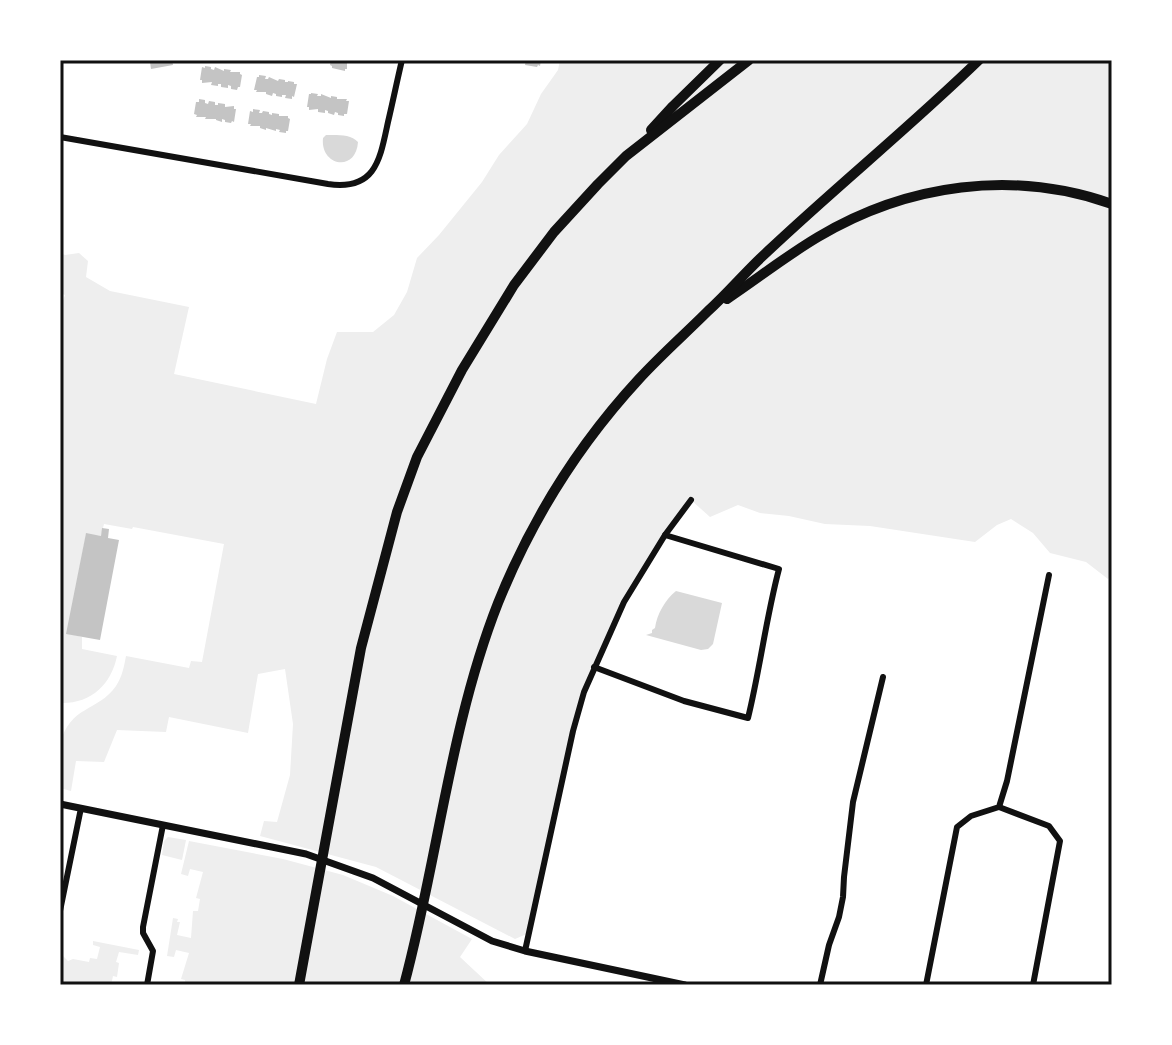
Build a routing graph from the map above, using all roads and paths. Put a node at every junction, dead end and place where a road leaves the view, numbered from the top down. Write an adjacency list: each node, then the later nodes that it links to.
1 (402, 60): 5 (street)
2 (720, 60): 6 (highway)
3 (749, 60): 6 (highway)
4 (979, 60): 8 (highway)
5 (60, 137)
6 (637, 146): 21 (highway)
7 (1112, 204): 8 (highway)
8 (708, 311): 22 (highway)
9 (691, 500): 10 (street)
10 (665, 535): 12 (street); 12 (street)
11 (1049, 575): 15 (street)
12 (594, 667): 19 (street)
13 (883, 677): 24 (street)
14 (60, 804): 16 (street)
15 (999, 807): 25 (street); 26 (street)
16 (81, 808): 17 (street); 18 (street)
17 (163, 825): 19 (street); 20 (street)
18 (60, 911)
19 (525, 951): 23 (street)
20 (147, 985)
21 (299, 985)
22 (407, 985)
23 (685, 985)
24 (820, 985)
25 (926, 985)
26 (1033, 985)

